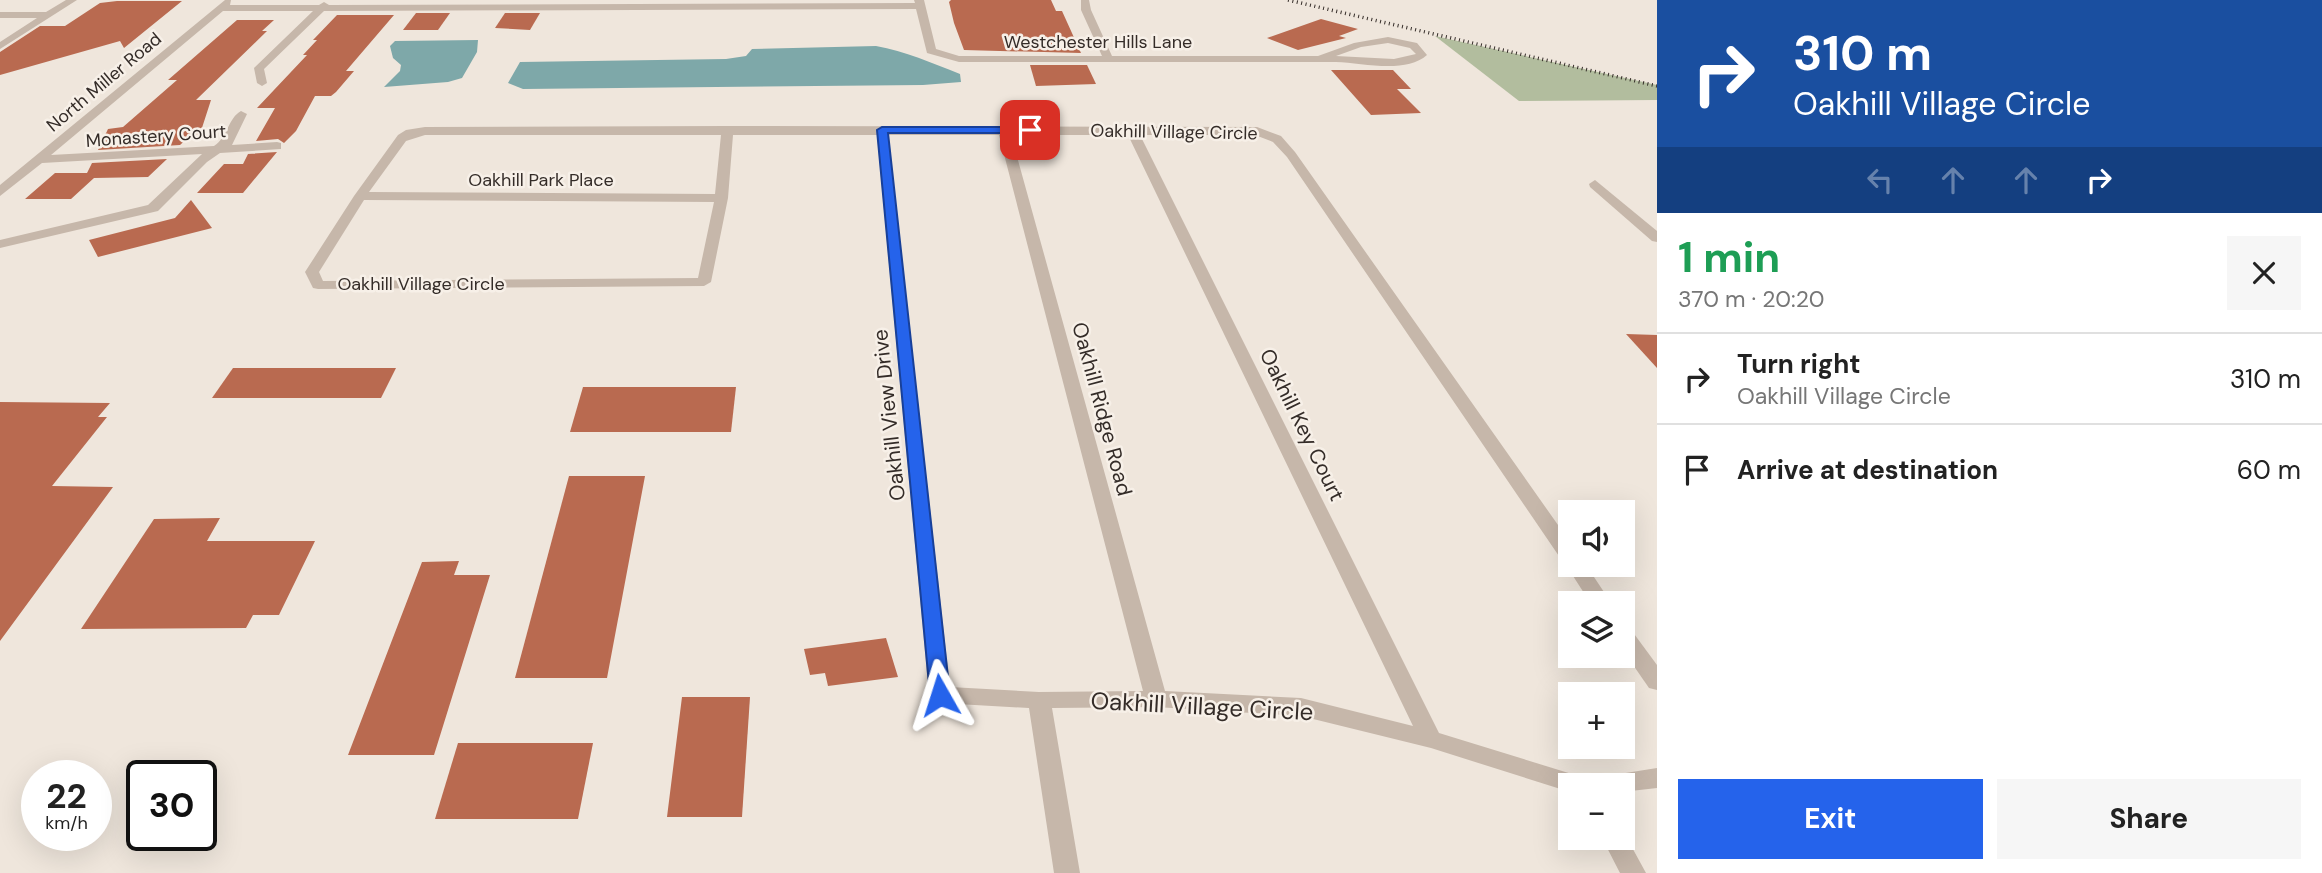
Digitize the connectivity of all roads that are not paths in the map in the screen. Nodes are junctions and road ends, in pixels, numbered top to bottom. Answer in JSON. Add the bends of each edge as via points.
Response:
{"nodes":[{"id":1,"x":72,"y":0,"type":"edge"},
{"id":2,"x":1085,"y":0,"type":"edge"},
{"id":3,"x":763,"y":3,"type":"edge"},
{"id":4,"x":920,"y":3,"type":"edge"},
{"id":5,"x":225,"y":4,"type":"edge"},
{"id":6,"x":325,"y":4,"type":"edge"},
{"id":7,"x":483,"y":4,"type":"edge"},
{"id":8,"x":0,"y":15,"type":"edge"},
{"id":9,"x":49,"y":15,"type":"junction"},
{"id":10,"x":0,"y":46,"type":"edge"},
{"id":11,"x":1319,"y":59,"type":"junction"},
{"id":12,"x":1109,"y":60,"type":"junction"},
{"id":13,"x":262,"y":83,"type":"dead end"},
{"id":14,"x":241,"y":114,"type":"dead end"},
{"id":15,"x":882,"y":130,"type":"junction"},
{"id":16,"x":1004,"y":130,"type":"junction"},
{"id":17,"x":1132,"y":130,"type":"junction"},
{"id":18,"x":727,"y":131,"type":"junction"},
{"id":19,"x":277,"y":146,"type":"dead end"},
{"id":20,"x":218,"y":149,"type":"junction"},
{"id":21,"x":37,"y":160,"type":"junction"},
{"id":22,"x":1595,"y":184,"type":"dead end"},
{"id":23,"x":0,"y":192,"type":"edge"},
{"id":24,"x":360,"y":196,"type":"junction"},
{"id":25,"x":721,"y":198,"type":"junction"},
{"id":26,"x":1657,"y":238,"type":"edge"},
{"id":27,"x":0,"y":244,"type":"edge"},
{"id":28,"x":1558,"y":539,"type":"edge"},
{"id":29,"x":1635,"y":651,"type":"edge"},
{"id":30,"x":1657,"y":682,"type":"edge"},
{"id":31,"x":940,"y":695,"type":"joint"},
{"id":32,"x":1156,"y":699,"type":"junction"},
{"id":33,"x":1039,"y":700,"type":"junction"},
{"id":34,"x":1431,"y":739,"type":"junction"},
{"id":35,"x":1657,"y":778,"type":"edge"},
{"id":36,"x":1558,"y":779,"type":"edge"},
{"id":37,"x":1635,"y":781,"type":"edge"},
{"id":38,"x":1621,"y":850,"type":"edge"},
{"id":39,"x":1067,"y":873,"type":"edge"},
{"id":40,"x":1633,"y":873,"type":"edge"}],
"edges":[{"from":1,"to":9,"type":"street"},
{"from":2,"to":12,"type":"street"},
{"from":3,"to":4,"type":"street"},
{"from":3,"to":7,"type":"street"},
{"from":4,"to":12,"type":"street","name":"Westchester Hills Lane","via":[[929,47],[946,57]]},
{"from":5,"to":6,"type":"street"},
{"from":5,"to":21,"type":"street","name":"North Miller Road"},
{"from":6,"to":7,"type":"street"},
{"from":6,"to":13,"type":"street","via":[[259,68]]},
{"from":8,"to":9,"type":"street"},
{"from":9,"to":10,"type":"street"},
{"from":11,"to":11,"type":"street","name":"Westchester Hills Lane","via":[[1398,62],[1415,61],[1422,55],[1404,43],[1369,40]]},
{"from":11,"to":12,"type":"street","name":"Westchester Hills Lane"},
{"from":14,"to":20,"type":"street","via":[[227,143]]},
{"from":15,"to":16,"type":"street","name":"Oakhill Village Circle"},
{"from":15,"to":18,"type":"street","name":"Oakhill Village Circle"},
{"from":15,"to":31,"type":"street","name":"Oakhill View Drive"},
{"from":16,"to":17,"type":"street","name":"Oakhill Village Circle"},
{"from":16,"to":32,"type":"street","name":"Oakhill Ridge Road"},
{"from":17,"to":28,"type":"street","name":"Oakhill Village Circle","via":[[1257,131],[1278,139]]},
{"from":17,"to":34,"type":"street","name":"Oakhill Key Court"},
{"from":18,"to":24,"type":"street","name":"Oakhill Village Circle","via":[[410,133]]},
{"from":18,"to":25,"type":"street","name":"Oakhill Village Circle"},
{"from":19,"to":20,"type":"street","name":"Monastery Court"},
{"from":20,"to":21,"type":"street","name":"Monastery Court"},
{"from":20,"to":27,"type":"street","via":[[153,208]]},
{"from":21,"to":23,"type":"street","name":"North Miller Road"},
{"from":22,"to":26,"type":"street"},
{"from":24,"to":25,"type":"street","name":"Oakhill Park Place"},
{"from":24,"to":25,"type":"street","name":"Oakhill Village Circle","via":[[312,272],[318,285],[704,282]]},
{"from":29,"to":30,"type":"street"},
{"from":31,"to":33,"type":"street","name":"Oakhill Village Circle"},
{"from":32,"to":33,"type":"street","name":"Oakhill Village Circle"},
{"from":32,"to":34,"type":"street","name":"Oakhill Village Circle","via":[[1301,707]]},
{"from":33,"to":39,"type":"street"},
{"from":34,"to":36,"type":"street","name":"Oakhill Village Circle"},
{"from":35,"to":37,"type":"street"},
{"from":38,"to":40,"type":"street"}]}
